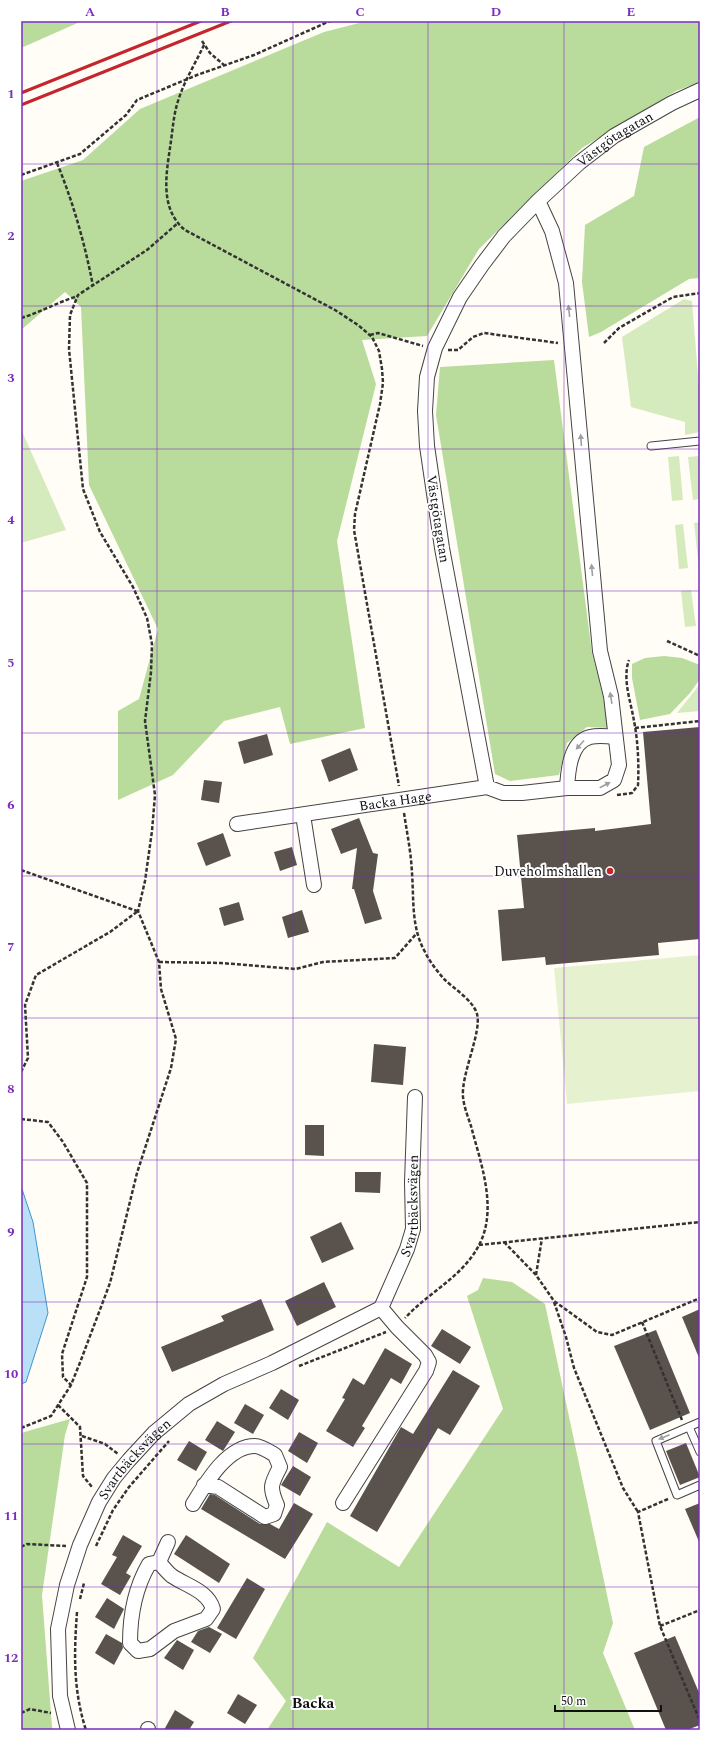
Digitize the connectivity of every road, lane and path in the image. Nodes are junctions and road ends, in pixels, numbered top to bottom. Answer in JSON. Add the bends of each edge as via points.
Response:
{"nodes":[{"id":1,"x":330,"y":21,"type":"edge"},
{"id":2,"x":202,"y":40,"type":"dead end"},
{"id":3,"x":204,"y":45,"type":"junction"},
{"id":4,"x":224,"y":65,"type":"junction"},
{"id":5,"x":188,"y":79,"type":"junction"},
{"id":6,"x":700,"y":90,"type":"edge"},
{"id":7,"x":57,"y":163,"type":"junction"},
{"id":8,"x":21,"y":175,"type":"edge"},
{"id":9,"x":538,"y":201,"type":"junction"},
{"id":10,"x":178,"y":223,"type":"junction"},
{"id":11,"x":93,"y":286,"type":"junction"},
{"id":12,"x":700,"y":293,"type":"edge"},
{"id":13,"x":78,"y":295,"type":"junction"},
{"id":14,"x":21,"y":318,"type":"edge"},
{"id":15,"x":370,"y":335,"type":"junction"},
{"id":16,"x":604,"y":343,"type":"dead end"},
{"id":17,"x":572,"y":345,"type":"junction"},
{"id":18,"x":435,"y":348,"type":"junction"},
{"id":19,"x":700,"y":441,"type":"edge"},
{"id":20,"x":651,"y":446,"type":"dead end"},
{"id":21,"x":667,"y":641,"type":"dead end"},
{"id":22,"x":700,"y":656,"type":"edge"},
{"id":23,"x":700,"y":721,"type":"edge"},
{"id":24,"x":635,"y":728,"type":"dead end"},
{"id":25,"x":615,"y":737,"type":"junction"},
{"id":26,"x":486,"y":787,"type":"junction"},
{"id":27,"x":566,"y":788,"type":"junction"},
{"id":28,"x":402,"y":800,"type":"junction"},
{"id":29,"x":304,"y":815,"type":"junction"},
{"id":30,"x":237,"y":824,"type":"dead end"},
{"id":31,"x":21,"y":870,"type":"edge"},
{"id":32,"x":314,"y":885,"type":"dead end"},
{"id":33,"x":138,"y":911,"type":"junction"},
{"id":34,"x":417,"y":932,"type":"junction"},
{"id":35,"x":159,"y":962,"type":"junction"},
{"id":36,"x":21,"y":1072,"type":"edge"},
{"id":37,"x":415,"y":1097,"type":"dead end"},
{"id":38,"x":21,"y":1119,"type":"edge"},
{"id":39,"x":700,"y":1222,"type":"edge"},
{"id":40,"x":542,"y":1238,"type":"junction"},
{"id":41,"x":504,"y":1242,"type":"junction"},
{"id":42,"x":479,"y":1245,"type":"junction"},
{"id":43,"x":536,"y":1276,"type":"junction"},
{"id":44,"x":700,"y":1298,"type":"edge"},
{"id":45,"x":554,"y":1301,"type":"junction"},
{"id":46,"x":381,"y":1308,"type":"junction"},
{"id":47,"x":642,"y":1322,"type":"junction"},
{"id":48,"x":397,"y":1327,"type":"junction"},
{"id":49,"x":298,"y":1367,"type":"dead end"},
{"id":50,"x":71,"y":1385,"type":"junction"},
{"id":51,"x":58,"y":1405,"type":"junction"},
{"id":52,"x":700,"y":1422,"type":"edge"},
{"id":53,"x":21,"y":1428,"type":"edge"},
{"id":54,"x":687,"y":1428,"type":"junction"},
{"id":55,"x":82,"y":1436,"type":"junction"},
{"id":56,"x":174,"y":1436,"type":"dead end"},
{"id":57,"x":700,"y":1452,"type":"edge"},
{"id":58,"x":127,"y":1462,"type":"junction"},
{"id":59,"x":700,"y":1485,"type":"edge"},
{"id":60,"x":204,"y":1486,"type":"junction"},
{"id":61,"x":103,"y":1495,"type":"junction"},
{"id":62,"x":677,"y":1495,"type":"junction"},
{"id":63,"x":343,"y":1502,"type":"dead end"},
{"id":64,"x":193,"y":1504,"type":"dead end"},
{"id":65,"x":638,"y":1512,"type":"junction"},
{"id":66,"x":168,"y":1542,"type":"dead end"},
{"id":67,"x":80,"y":1545,"type":"junction"},
{"id":68,"x":21,"y":1547,"type":"edge"},
{"id":69,"x":95,"y":1549,"type":"dead end"},
{"id":70,"x":159,"y":1562,"type":"junction"},
{"id":71,"x":86,"y":1575,"type":"dead end"},
{"id":72,"x":700,"y":1610,"type":"edge"},
{"id":73,"x":660,"y":1626,"type":"junction"},
{"id":74,"x":21,"y":1713,"type":"edge"},
{"id":75,"x":64,"y":1713,"type":"junction"},
{"id":76,"x":700,"y":1721,"type":"edge"},
{"id":77,"x":68,"y":1730,"type":"edge"},
{"id":78,"x":86,"y":1730,"type":"edge"}],
"edges":[{"from":1,"to":4,"type":"path","via":[[261,52]]},
{"from":2,"to":3,"type":"path"},
{"from":3,"to":4,"type":"path"},
{"from":3,"to":5,"type":"path"},
{"from":4,"to":5,"type":"path"},
{"from":5,"to":7,"type":"path","via":[[137,100],[126,115],[80,154]]},
{"from":5,"to":10,"type":"path","via":[[176,109],[166,174],[167,200]]},
{"from":6,"to":9,"type":"street","name":"Västgötagatan","via":[[672,102],[614,136],[579,163]]},
{"from":7,"to":8,"type":"path"},
{"from":7,"to":11,"type":"path","via":[[85,246]]},
{"from":17,"to":9,"type":"street","one_way":true,"via":[[566,283],[552,231]]},
{"from":9,"to":18,"type":"street","name":"Västgötagatan","via":[[504,236],[482,265],[460,297]]},
{"from":10,"to":11,"type":"path","via":[[147,250]]},
{"from":10,"to":15,"type":"path","via":[[185,230],[335,310]]},
{"from":11,"to":13,"type":"path"},
{"from":12,"to":16,"type":"path","via":[[673,297],[619,328]]},
{"from":13,"to":14,"type":"path","via":[[39,313]]},
{"from":13,"to":33,"type":"path","via":[[70,315],[69,349],[83,489],[100,532],[133,587],[147,618],[152,644],[145,721],[155,795],[145,881]]},
{"from":15,"to":18,"type":"path","via":[[378,333]]},
{"from":15,"to":28,"type":"path","via":[[379,351],[383,383],[355,514],[354,530]]},
{"from":17,"to":18,"type":"path","via":[[484,333],[473,337],[458,350]]},
{"from":25,"to":17,"type":"street","one_way":true,"via":[[611,696],[600,651]]},
{"from":18,"to":26,"type":"street","name":"Västgötagatan","via":[[427,377],[427,446],[443,554]]},
{"from":19,"to":20,"type":"lane"},
{"from":21,"to":22,"type":"path"},
{"from":23,"to":24,"type":"path"},
{"from":25,"to":27,"type":"street","one_way":true,"via":[[588,737],[579,744],[572,755]]},
{"from":27,"to":25,"type":"street","one_way":true,"via":[[600,788],[614,780],[619,765]]},
{"from":26,"to":27,"type":"street","via":[[503,793]]},
{"from":26,"to":28,"type":"street","name":"Backa Hage"},
{"from":28,"to":29,"type":"street","name":"Backa Hage"},
{"from":28,"to":34,"type":"path","via":[[410,844],[414,921]]},
{"from":29,"to":30,"type":"street","name":"Backa Hage"},
{"from":29,"to":32,"type":"street"},
{"from":31,"to":33,"type":"path"},
{"from":33,"to":35,"type":"path"},
{"from":33,"to":36,"type":"path","via":[[110,932],[36,975],[25,1005],[28,1058]]},
{"from":34,"to":35,"type":"path","via":[[395,958],[323,962],[296,969],[221,963]]},
{"from":34,"to":42,"type":"path","via":[[434,967],[473,1005],[478,1018],[463,1096],[487,1194],[487,1217]]},
{"from":35,"to":50,"type":"path","via":[[161,989],[176,1039],[171,1068],[137,1173],[110,1283]]},
{"from":37,"to":46,"type":"street","name":"Svartbäcksvägen","via":[[413,1229]]},
{"from":38,"to":50,"type":"path","via":[[48,1122],[87,1183],[87,1277],[62,1354],[63,1377]]},
{"from":39,"to":40,"type":"path"},
{"from":40,"to":41,"type":"path"},
{"from":40,"to":43,"type":"path"},
{"from":41,"to":42,"type":"path"},
{"from":41,"to":43,"type":"path"},
{"from":42,"to":48,"type":"path","via":[[468,1263],[442,1288],[415,1307]]},
{"from":43,"to":45,"type":"path"},
{"from":44,"to":47,"type":"path"},
{"from":45,"to":47,"type":"path","via":[[597,1332],[612,1334]]},
{"from":45,"to":65,"type":"path","via":[[574,1368],[624,1488]]},
{"from":46,"to":48,"type":"street"},
{"from":46,"to":58,"type":"street","name":"Svartbäcksvägen","via":[[272,1363],[224,1384],[189,1404],[154,1433]]},
{"from":47,"to":54,"type":"path"},
{"from":48,"to":49,"type":"path"},
{"from":48,"to":63,"type":"street","via":[[429,1362],[426,1371]]},
{"from":50,"to":51,"type":"path"},
{"from":51,"to":53,"type":"path","via":[[51,1416]]},
{"from":51,"to":55,"type":"path","via":[[80,1427]]},
{"from":52,"to":54,"type":"lane"},
{"from":54,"to":57,"type":"lane"},
{"from":54,"to":62,"type":"lane","one_way":true,"via":[[656,1441]]},
{"from":55,"to":58,"type":"path","via":[[105,1444]]},
{"from":55,"to":61,"type":"path","via":[[83,1476]]},
{"from":56,"to":69,"type":"path","via":[[129,1487],[113,1510]]},
{"from":58,"to":61,"type":"street","name":"Svartbäcksvägen"},
{"from":59,"to":62,"type":"lane"},
{"from":60,"to":60,"type":"street","via":[[219,1466],[240,1450],[256,1446],[275,1455],[280,1466],[272,1482],[271,1492],[277,1506],[274,1514],[265,1517],[218,1488]]},
{"from":60,"to":64,"type":"street"},
{"from":61,"to":67,"type":"street","name":"Svartbäcksvägen"},
{"from":62,"to":65,"type":"path"},
{"from":65,"to":73,"type":"path"},
{"from":66,"to":70,"type":"street"},
{"from":67,"to":68,"type":"path","via":[[27,1544]]},
{"from":67,"to":75,"type":"street","name":"Svartbäcksvägen","via":[[67,1585],[58,1629],[60,1696]]},
{"from":70,"to":70,"type":"street","via":[[171,1575],[198,1590],[211,1601],[213,1609],[206,1619],[174,1631],[150,1649],[138,1651],[130,1642],[130,1623],[136,1593],[141,1576],[149,1564]]},
{"from":71,"to":78,"type":"path","via":[[77,1612],[75,1677],[79,1708]]},
{"from":72,"to":73,"type":"path"},
{"from":73,"to":76,"type":"path"},
{"from":74,"to":75,"type":"path","via":[[30,1709],[46,1713]]},
{"from":75,"to":77,"type":"street","name":"Svartbäcksvägen"}]}
